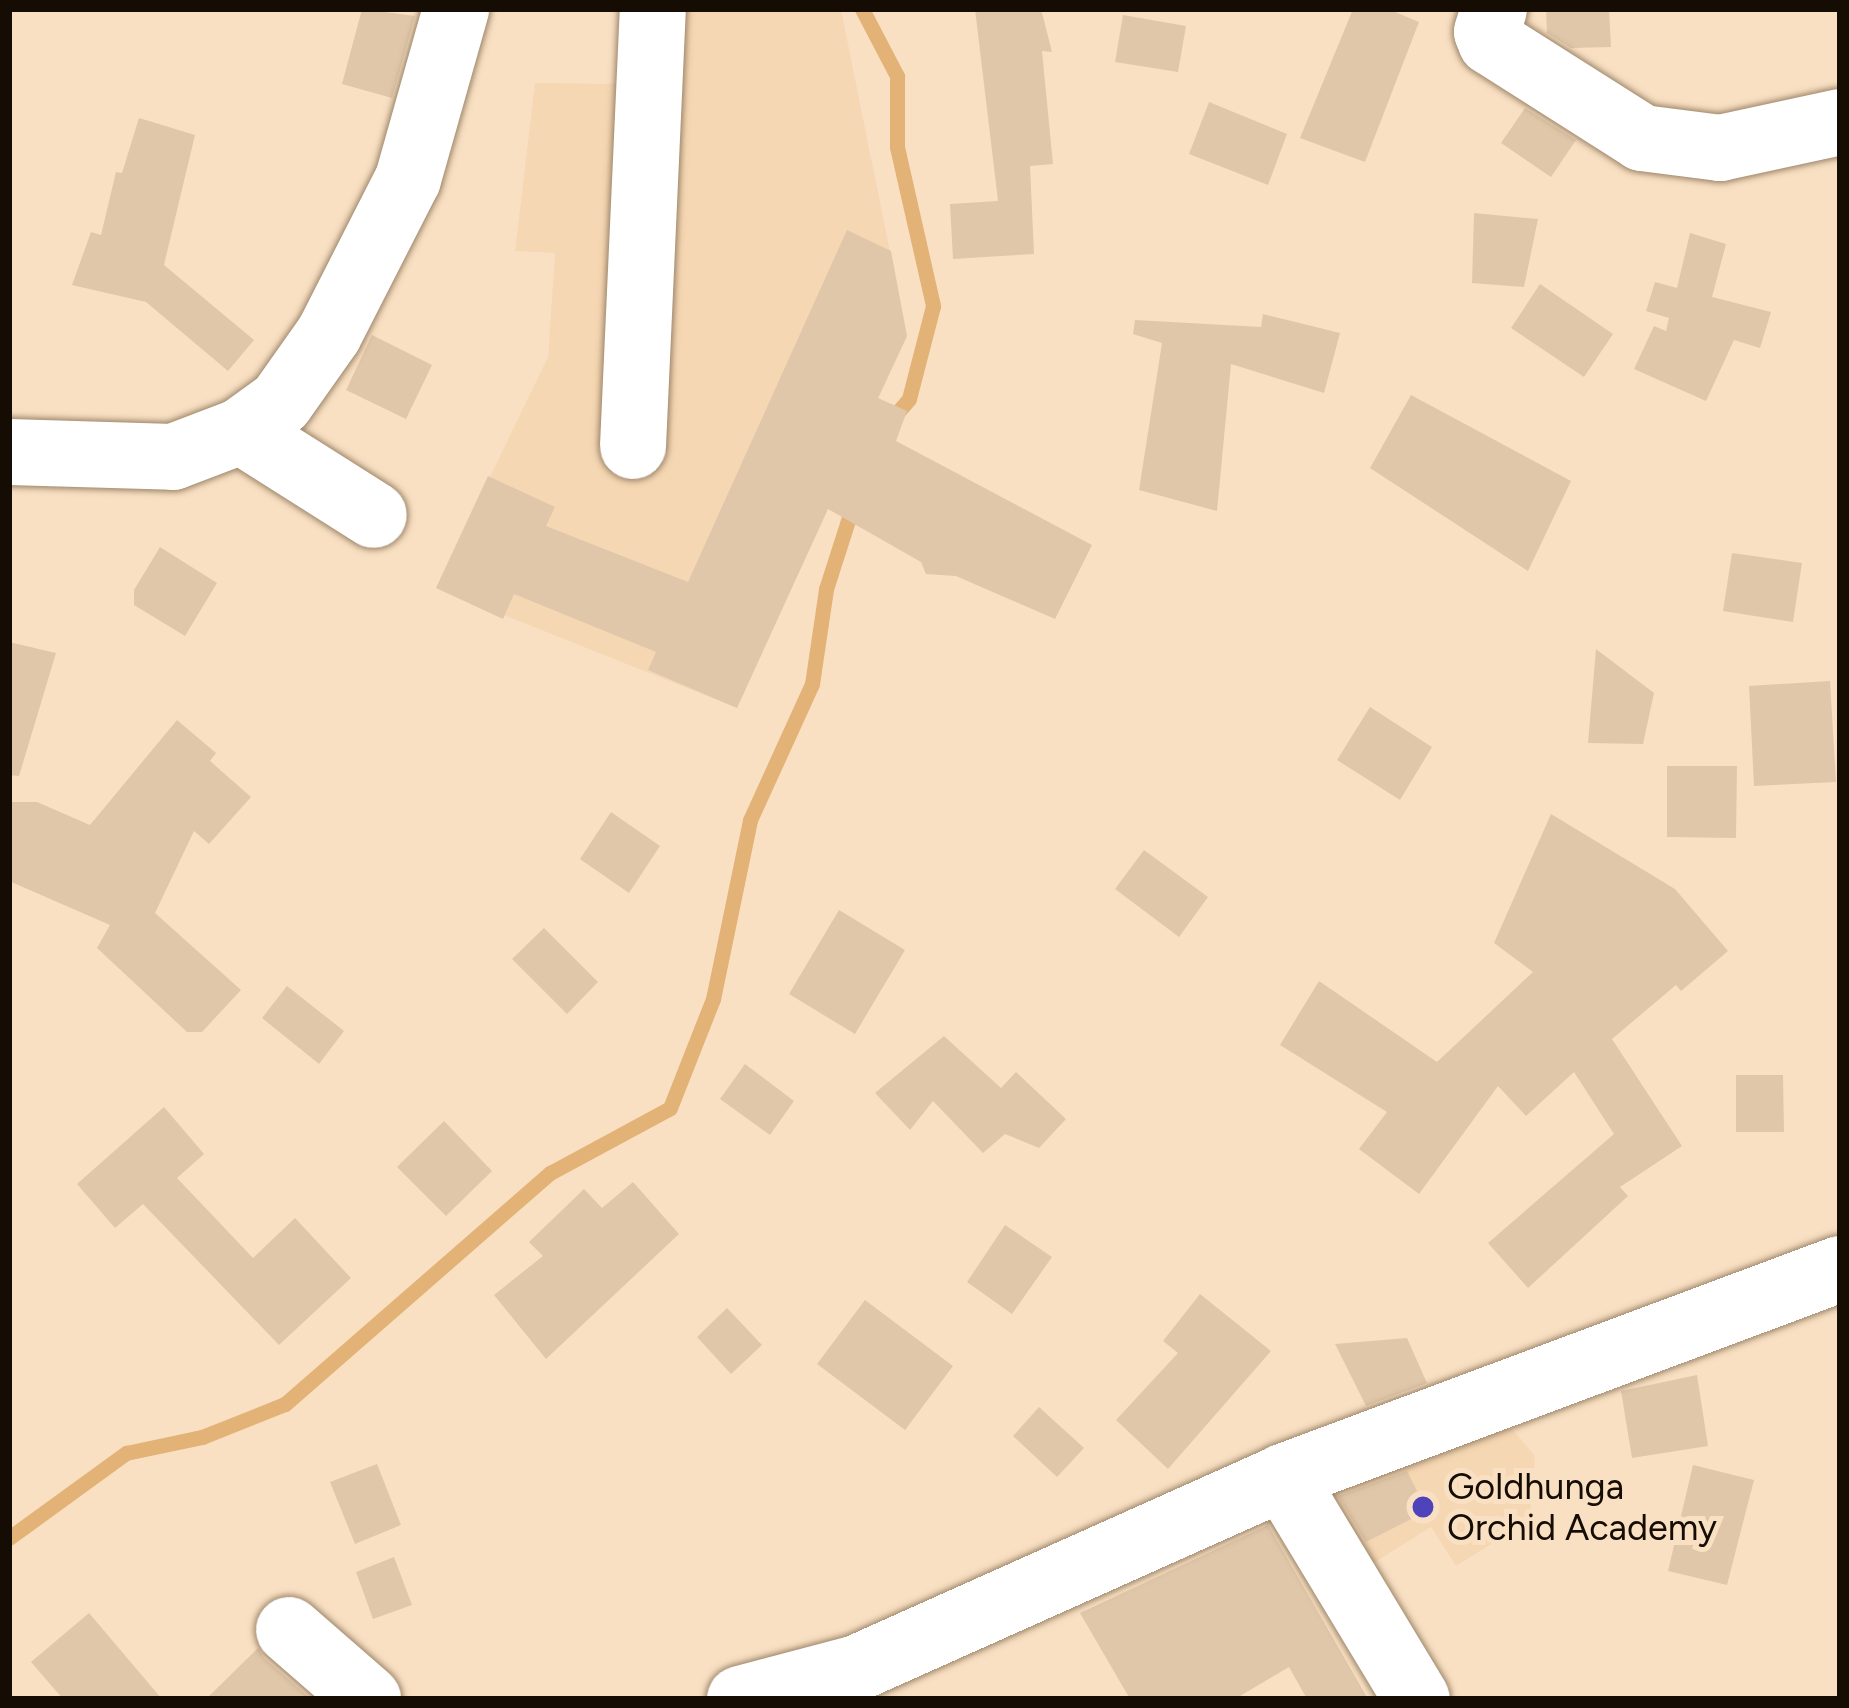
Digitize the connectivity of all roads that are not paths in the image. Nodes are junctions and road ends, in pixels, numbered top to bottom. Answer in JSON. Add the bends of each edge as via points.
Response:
{"nodes":[{"id":1,"x":456,"y":9,"type":"edge"},
{"id":2,"x":653,"y":9,"type":"edge"},
{"id":3,"x":1494,"y":9,"type":"edge"},
{"id":4,"x":1840,"y":122,"type":"edge"},
{"id":5,"x":241,"y":431,"type":"junction"},
{"id":6,"x":633,"y":446,"type":"dead end"},
{"id":7,"x":9,"y":452,"type":"edge"},
{"id":8,"x":374,"y":515,"type":"dead end"},
{"id":9,"x":1840,"y":1269,"type":"edge"},
{"id":10,"x":1283,"y":1477,"type":"junction"},
{"id":11,"x":289,"y":1630,"type":"dead end"},
{"id":12,"x":368,"y":1699,"type":"edge"},
{"id":13,"x":740,"y":1699,"type":"edge"},
{"id":14,"x":1417,"y":1699,"type":"edge"}],
"edges":[{"from":1,"to":5,"type":"street","via":[[408,178],[388,218],[328,334],[281,402]]},
{"from":2,"to":6,"type":"street"},
{"from":3,"to":4,"type":"street","via":[[1491,42],[1642,138],[1720,148]]},
{"from":5,"to":7,"type":"street","via":[[172,457]]},
{"from":5,"to":8,"type":"street"},
{"from":9,"to":10,"type":"street"},
{"from":10,"to":13,"type":"street","via":[[857,1668]]},
{"from":10,"to":14,"type":"street"},
{"from":11,"to":12,"type":"street"}]}
